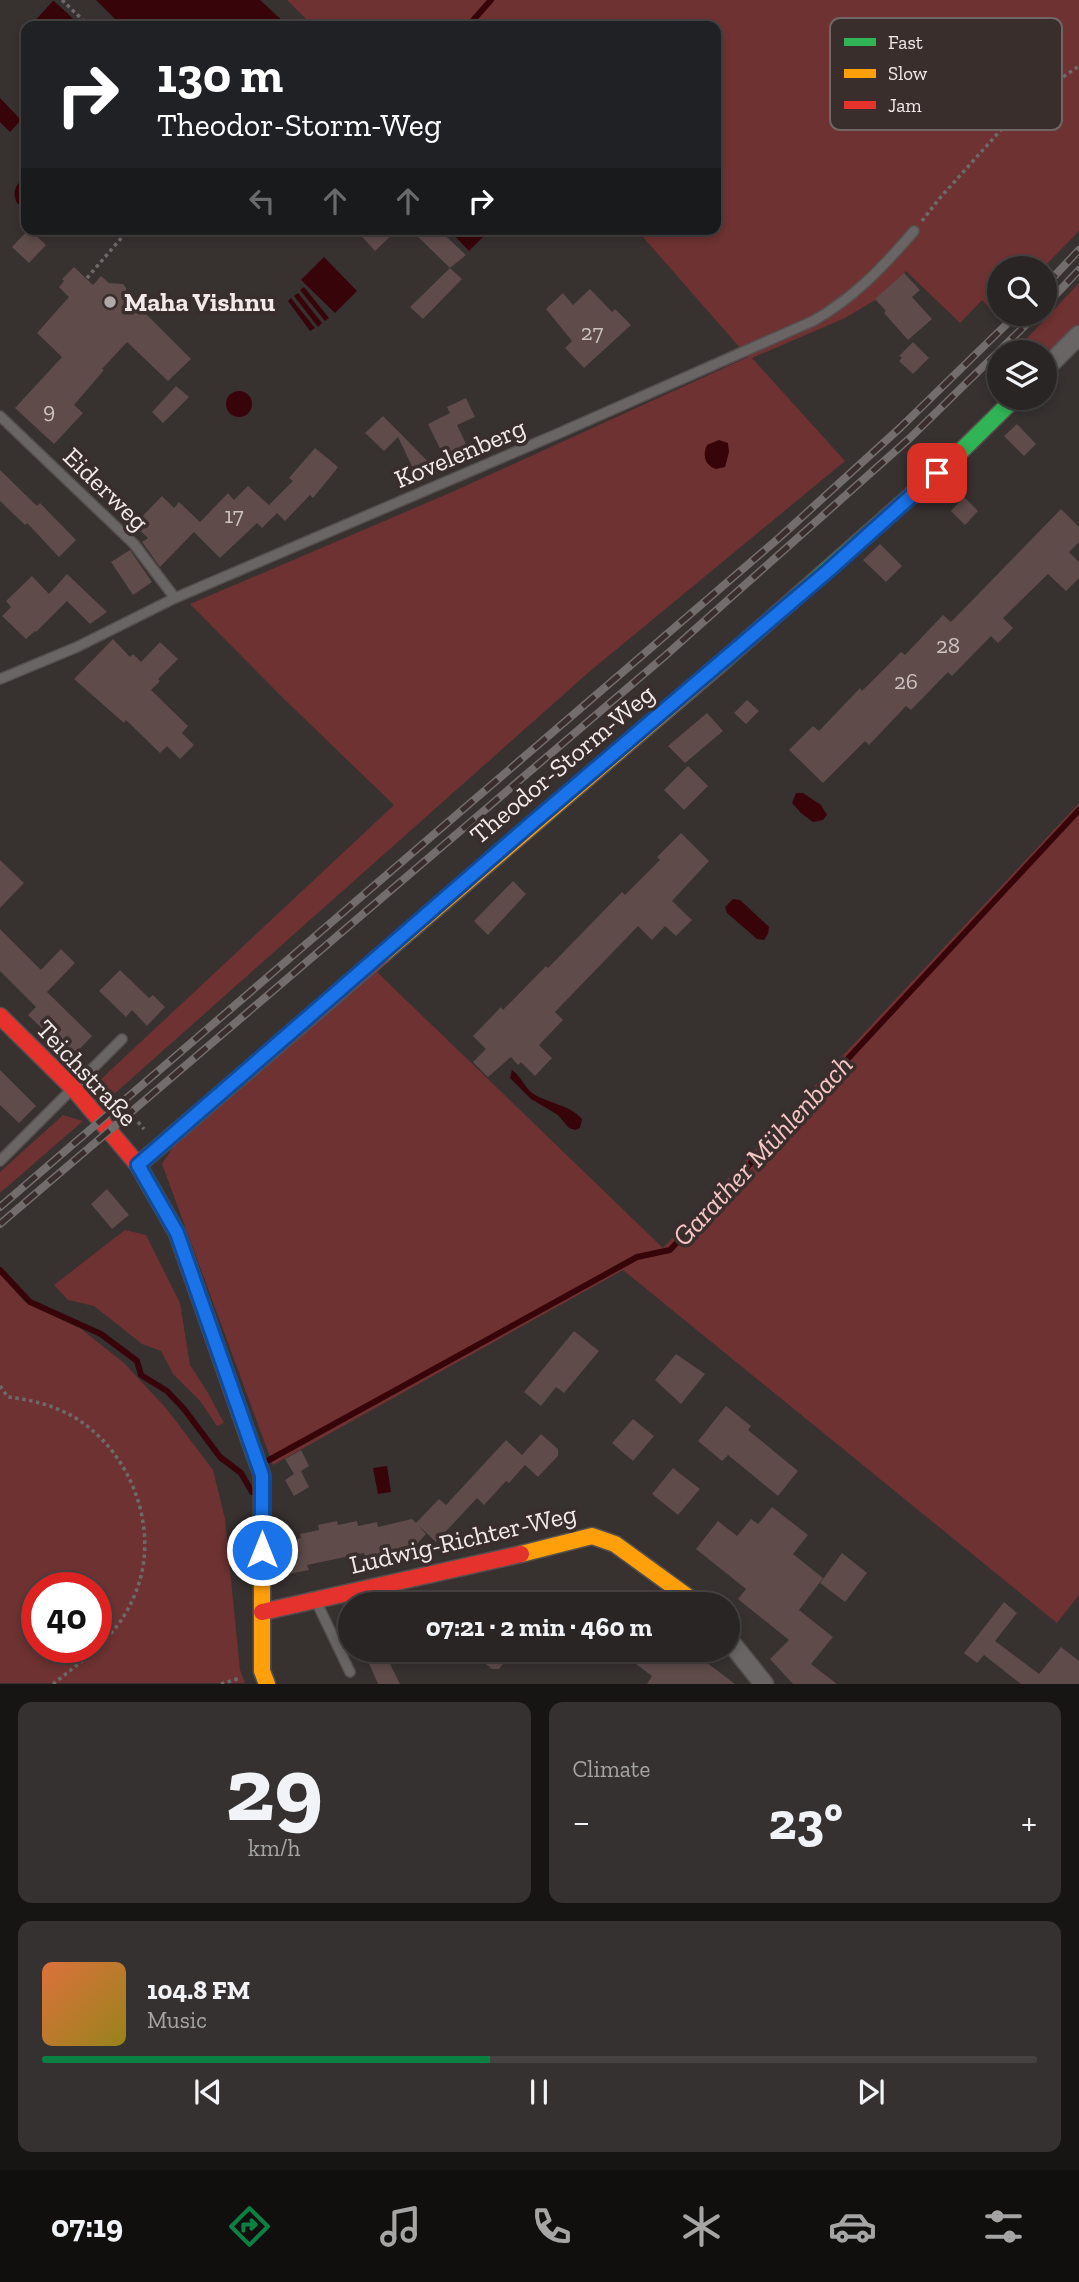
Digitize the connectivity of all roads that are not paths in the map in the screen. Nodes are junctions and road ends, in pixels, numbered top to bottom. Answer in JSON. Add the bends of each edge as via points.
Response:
{"nodes":[{"id":1,"x":914,"y":231,"type":"road end"},
{"id":2,"x":1079,"y":335,"type":"edge"},
{"id":3,"x":1057,"y":357,"type":"edge"},
{"id":4,"x":1002,"y":410,"type":"edge"},
{"id":5,"x":0,"y":416,"type":"edge"},
{"id":6,"x":175,"y":598,"type":"junction"},
{"id":7,"x":0,"y":679,"type":"edge"},
{"id":8,"x":0,"y":1016,"type":"edge"},
{"id":9,"x":122,"y":1039,"type":"dead end"},
{"id":10,"x":74,"y":1089,"type":"junction"},
{"id":11,"x":0,"y":1161,"type":"edge"},
{"id":12,"x":138,"y":1165,"type":"junction"},
{"id":13,"x":348,"y":1592,"type":"edge"},
{"id":14,"x":681,"y":1592,"type":"edge"},
{"id":15,"x":338,"y":1594,"type":"edge"},
{"id":16,"x":316,"y":1599,"type":"junction"},
{"id":17,"x":262,"y":1612,"type":"junction"},
{"id":18,"x":740,"y":1654,"type":"edge"},
{"id":19,"x":350,"y":1672,"type":"dead end"},
{"id":20,"x":267,"y":1684,"type":"edge"},
{"id":21,"x":764,"y":1684,"type":"edge"}],
"edges":[{"from":1,"to":6,"type":"lane","name":"Kovelenberg","via":[[853,294],[813,321]]},
{"from":2,"to":3,"type":"street"},
{"from":4,"to":12,"type":"street","name":"Theodor-Storm-Weg","via":[[829,570]]},
{"from":5,"to":6,"type":"lane","name":"Eiderweg","via":[[134,544]]},
{"from":6,"to":7,"type":"lane","name":"Kovelenberg"},
{"from":8,"to":10,"type":"street","name":"Teichstraße"},
{"from":9,"to":10,"type":"lane"},
{"from":10,"to":11,"type":"lane"},
{"from":10,"to":12,"type":"street","name":"Teichstraße"},
{"from":12,"to":17,"type":"street","name":"Teichstraße","via":[[177,1233],[262,1475]]},
{"from":13,"to":14,"type":"street","name":"Ludwig-Richter-Weg","via":[[592,1536],[615,1544]]},
{"from":15,"to":16,"type":"street","name":"Ludwig-Richter-Weg"},
{"from":16,"to":17,"type":"street","name":"Ludwig-Richter-Weg"},
{"from":16,"to":19,"type":"lane"},
{"from":17,"to":20,"type":"street","name":"Teichstraße","via":[[262,1671]]},
{"from":18,"to":21,"type":"street"}]}
